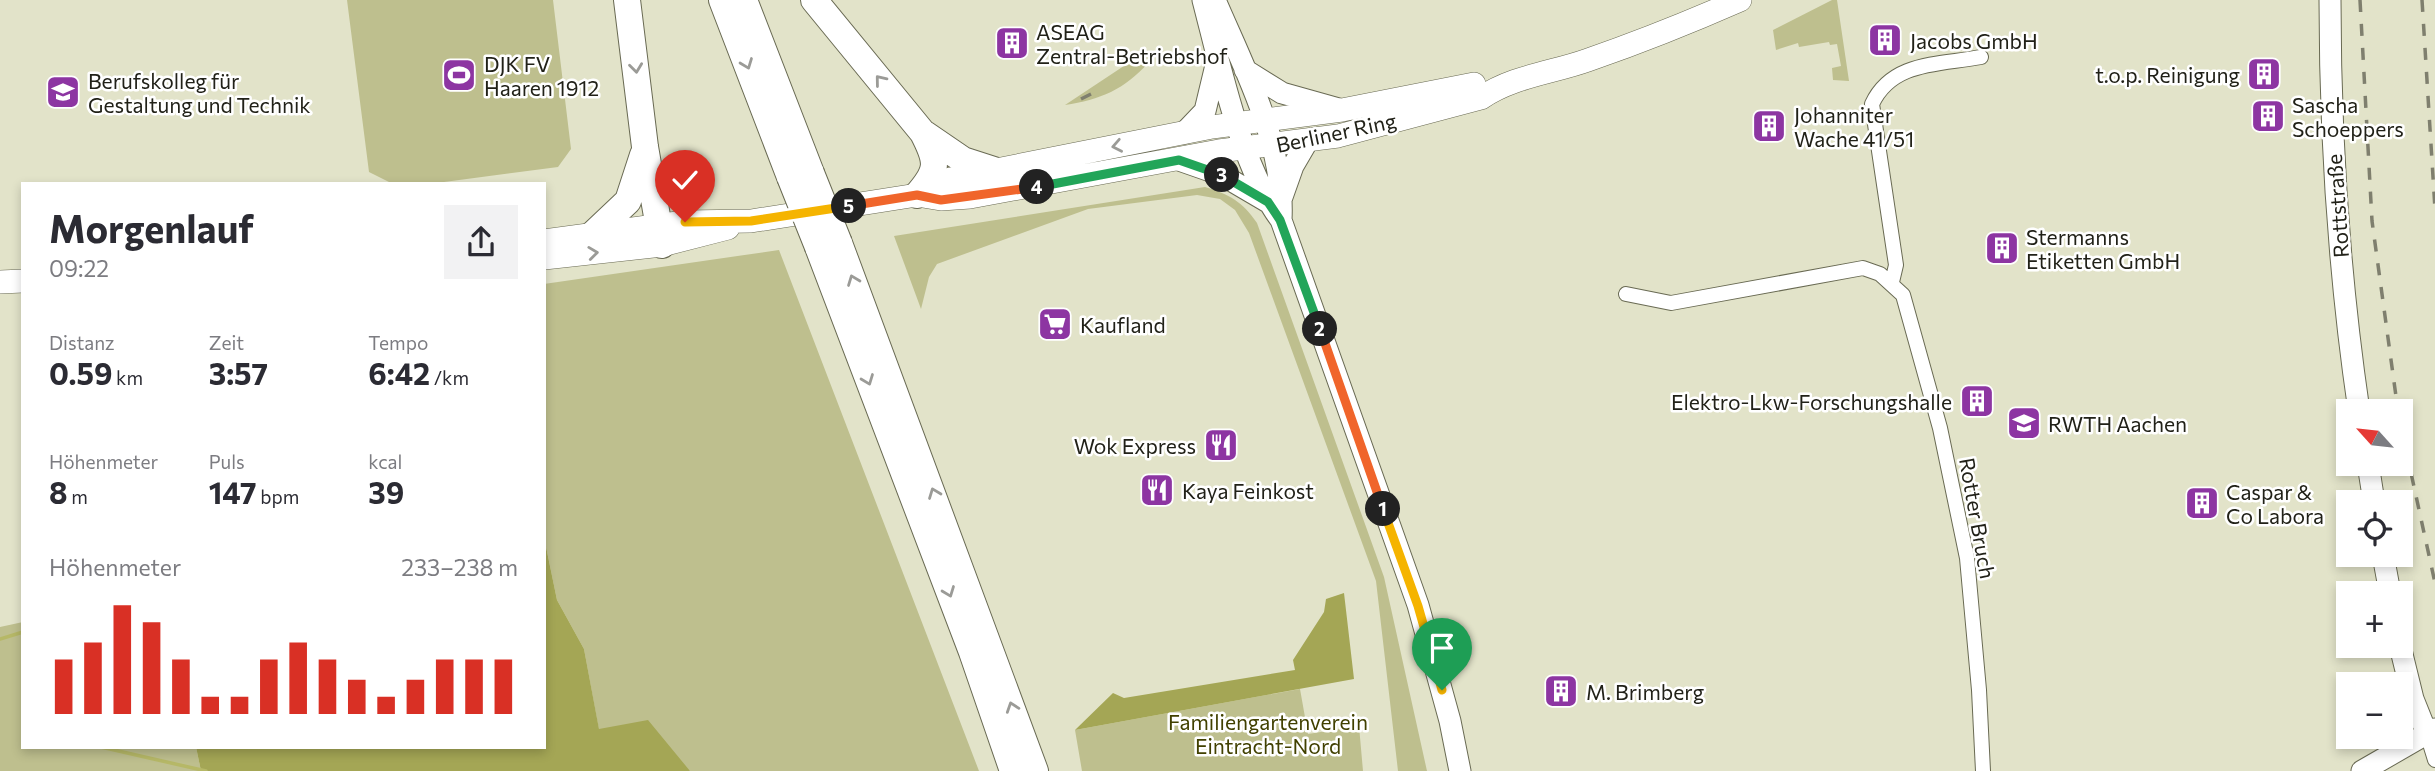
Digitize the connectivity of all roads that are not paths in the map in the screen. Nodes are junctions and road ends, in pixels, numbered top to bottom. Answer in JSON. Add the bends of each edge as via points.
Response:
{"nodes":[{"id":1,"x":627,"y":0,"type":"edge"},
{"id":2,"x":722,"y":0,"type":"edge"},
{"id":3,"x":744,"y":0,"type":"edge"},
{"id":4,"x":814,"y":0,"type":"edge"},
{"id":5,"x":1203,"y":0,"type":"edge"},
{"id":6,"x":1214,"y":0,"type":"edge"},
{"id":7,"x":1740,"y":0,"type":"edge"},
{"id":8,"x":2330,"y":0,"type":"edge"},
{"id":9,"x":1218,"y":55,"type":"junction"},
{"id":10,"x":1981,"y":57,"type":"dead end"},
{"id":11,"x":1245,"y":70,"type":"junction"},
{"id":12,"x":1501,"y":84,"type":"junction"},
{"id":13,"x":1342,"y":110,"type":"junction"},
{"id":14,"x":1262,"y":119,"type":"junction"},
{"id":15,"x":1238,"y":123,"type":"junction"},
{"id":16,"x":923,"y":133,"type":"junction"},
{"id":17,"x":1184,"y":133,"type":"junction"},
{"id":18,"x":1307,"y":142,"type":"junction"},
{"id":19,"x":645,"y":146,"type":"junction"},
{"id":20,"x":1270,"y":146,"type":"junction"},
{"id":21,"x":1246,"y":148,"type":"junction"},
{"id":22,"x":1179,"y":160,"type":"junction"},
{"id":23,"x":994,"y":170,"type":"junction"},
{"id":24,"x":801,"y":175,"type":"junction"},
{"id":25,"x":917,"y":195,"type":"junction"},
{"id":26,"x":1277,"y":207,"type":"junction"},
{"id":27,"x":591,"y":236,"type":"junction"},
{"id":28,"x":660,"y":236,"type":"junction"},
{"id":29,"x":546,"y":242,"type":"edge"},
{"id":30,"x":828,"y":245,"type":"junction"},
{"id":31,"x":546,"y":258,"type":"edge"},
{"id":32,"x":21,"y":281,"type":"edge"},
{"id":33,"x":0,"y":282,"type":"edge"},
{"id":34,"x":1892,"y":282,"type":"junction"},
{"id":35,"x":1626,"y":294,"type":"dead end"},
{"id":36,"x":2357,"y":399,"type":"edge"},
{"id":37,"x":2403,"y":658,"type":"edge"},
{"id":38,"x":2431,"y":732,"type":"edge"},
{"id":39,"x":2435,"y":760,"type":"edge"},
{"id":40,"x":1013,"y":771,"type":"edge"},
{"id":41,"x":1035,"y":771,"type":"edge"},
{"id":42,"x":1460,"y":771,"type":"edge"},
{"id":43,"x":1983,"y":771,"type":"edge"},
{"id":44,"x":2362,"y":771,"type":"edge"}],
"edges":[{"from":1,"to":19,"type":"highway","one_way":true},
{"from":2,"to":24,"type":"highway","one_way":true},
{"from":3,"to":24,"type":"highway"},
{"from":16,"to":4,"type":"highway","one_way":true},
{"from":5,"to":9,"type":"street"},
{"from":6,"to":11,"type":"street"},
{"from":7,"to":12,"type":"main road","name":"Berliner Ring","via":[[1585,61]]},
{"from":8,"to":36,"type":"street","name":"Rottstraße","via":[[2339,234]]},
{"from":9,"to":15,"type":"street"},
{"from":9,"to":17,"type":"street","via":[[1208,104]]},
{"from":10,"to":34,"type":"street","name":"Rotter Bruch","via":[[1893,75],[1871,104],[1896,265]]},
{"from":11,"to":13,"type":"street","via":[[1289,96]]},
{"from":11,"to":14,"type":"street"},
{"from":12,"to":13,"type":"main road","name":"Berliner Ring","via":[[1480,83]]},
{"from":12,"to":18,"type":"main road","name":"Berliner Ring","via":[[1481,98]]},
{"from":13,"to":14,"type":"main road","name":"Berliner Ring"},
{"from":14,"to":15,"type":"main road","name":"Berliner Ring"},
{"from":14,"to":20,"type":"street"},
{"from":15,"to":17,"type":"main road","name":"Berliner Ring"},
{"from":15,"to":21,"type":"street"},
{"from":16,"to":23,"type":"highway","via":[[963,160]]},
{"from":16,"to":25,"type":"highway","via":[[934,155],[934,170]]},
{"from":17,"to":23,"type":"main road","name":"Berliner Ring","one_way":true},
{"from":18,"to":20,"type":"main road","name":"Berliner Ring"},
{"from":18,"to":26,"type":"street"},
{"from":19,"to":27,"type":"highway","via":[[628,201]]},
{"from":19,"to":28,"type":"highway"},
{"from":20,"to":21,"type":"main road","name":"Berliner Ring"},
{"from":20,"to":26,"type":"street"},
{"from":21,"to":22,"type":"main road","name":"Berliner Ring"},
{"from":21,"to":26,"type":"street"},
{"from":22,"to":25,"type":"main road","name":"Berliner Ring","via":[[970,197],[941,200]]},
{"from":22,"to":26,"type":"street","via":[[1222,175]]},
{"from":23,"to":25,"type":"main road","name":"Berliner Ring","via":[[941,181]]},
{"from":24,"to":30,"type":"highway","bridge":true},
{"from":25,"to":28,"type":"main road","name":"Berliner Ring"},
{"from":26,"to":42,"type":"street","via":[[1418,606]]},
{"from":27,"to":28,"type":"main road","name":"Berliner Ring"},
{"from":27,"to":29,"type":"main road","name":"Berliner Ring"},
{"from":31,"to":28,"type":"main road","name":"Berliner Ring","one_way":true},
{"from":30,"to":40,"type":"highway","one_way":true},
{"from":41,"to":30,"type":"highway","one_way":true},
{"from":32,"to":33,"type":"main road"},
{"from":34,"to":35,"type":"street","via":[[1863,268],[1671,303]]},
{"from":34,"to":43,"type":"street","name":"Rotter Bruch","via":[[1903,296],[1940,428],[1967,558]]},
{"from":37,"to":38,"type":"street","via":[[2413,699]]},
{"from":38,"to":39,"type":"street"},
{"from":38,"to":44,"type":"street"}]}
